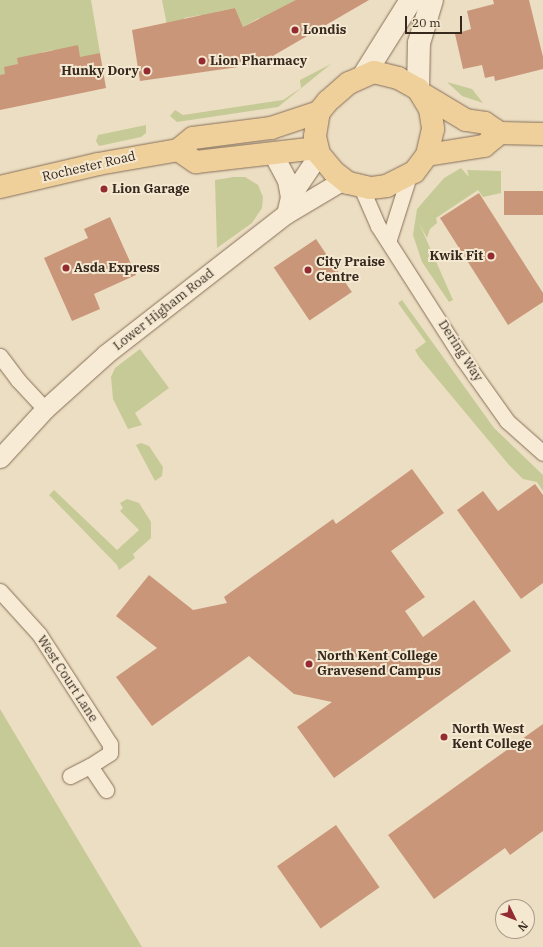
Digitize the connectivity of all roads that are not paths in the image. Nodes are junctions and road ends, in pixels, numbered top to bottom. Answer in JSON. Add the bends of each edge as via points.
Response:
{"nodes":[{"id":1,"x":426,"y":0,"type":"edge"},
{"id":2,"x":364,"y":75,"type":"junction"},
{"id":3,"x":421,"y":92,"type":"junction"},
{"id":4,"x":319,"y":112,"type":"junction"},
{"id":5,"x":500,"y":133,"type":"junction"},
{"id":6,"x":543,"y":134,"type":"edge"},
{"id":7,"x":178,"y":150,"type":"junction"},
{"id":8,"x":318,"y":151,"type":"junction"},
{"id":9,"x":272,"y":152,"type":"junction"},
{"id":10,"x":427,"y":155,"type":"junction"},
{"id":11,"x":409,"y":176,"type":"junction"},
{"id":12,"x":352,"y":183,"type":"junction"},
{"id":13,"x":0,"y":188,"type":"edge"},
{"id":14,"x":288,"y":206,"type":"junction"},
{"id":15,"x":389,"y":239,"type":"junction"},
{"id":16,"x":0,"y":356,"type":"edge"},
{"id":17,"x":45,"y":409,"type":"junction"},
{"id":18,"x":543,"y":453,"type":"edge"},
{"id":19,"x":0,"y":458,"type":"edge"},
{"id":20,"x":0,"y":590,"type":"edge"},
{"id":21,"x":90,"y":766,"type":"junction"},
{"id":22,"x":70,"y":776,"type":"dead end"},
{"id":23,"x":106,"y":790,"type":"dead end"}],
"edges":[{"from":1,"to":2,"type":"main road"},
{"from":1,"to":3,"type":"main road","via":[[419,44]]},
{"from":2,"to":3,"type":"main road","via":[[374,72],[390,75]]},
{"from":2,"to":4,"type":"main road","via":[[341,88]]},
{"from":3,"to":5,"type":"main road","via":[[466,120],[485,123]]},
{"from":3,"to":10,"type":"main road","via":[[430,109],[433,129]]},
{"from":4,"to":7,"type":"main road","name":"Rochester Road","via":[[271,128],[192,138]]},
{"from":4,"to":8,"type":"main road","via":[[315,127]]},
{"from":5,"to":6,"type":"main road"},
{"from":5,"to":10,"type":"main road","via":[[484,146]]},
{"from":7,"to":9,"type":"main road","via":[[196,162]]},
{"from":7,"to":13,"type":"main road","name":"Rochester Road","via":[[98,164]]},
{"from":8,"to":9,"type":"main road"},
{"from":8,"to":12,"type":"main road"},
{"from":8,"to":14,"type":"street","name":"Lower Higham Road"},
{"from":9,"to":14,"type":"street","via":[[285,174]]},
{"from":10,"to":11,"type":"main road"},
{"from":11,"to":12,"type":"main road","via":[[387,186]]},
{"from":11,"to":15,"type":"street"},
{"from":12,"to":14,"type":"street","name":"Lower Higham Road"},
{"from":12,"to":15,"type":"street","name":"Dering Way","via":[[378,226]]},
{"from":14,"to":17,"type":"street","name":"Lower Higham Road","via":[[106,354]]},
{"from":15,"to":18,"type":"street","name":"Dering Way","via":[[463,359],[507,421]]},
{"from":16,"to":17,"type":"street"},
{"from":17,"to":19,"type":"street","name":"Lower Higham Road"},
{"from":20,"to":21,"type":"street","name":"West Court Lane","via":[[39,634],[110,744],[110,753]]},
{"from":21,"to":22,"type":"street","name":"West Court Lane"},
{"from":21,"to":23,"type":"street"}]}
